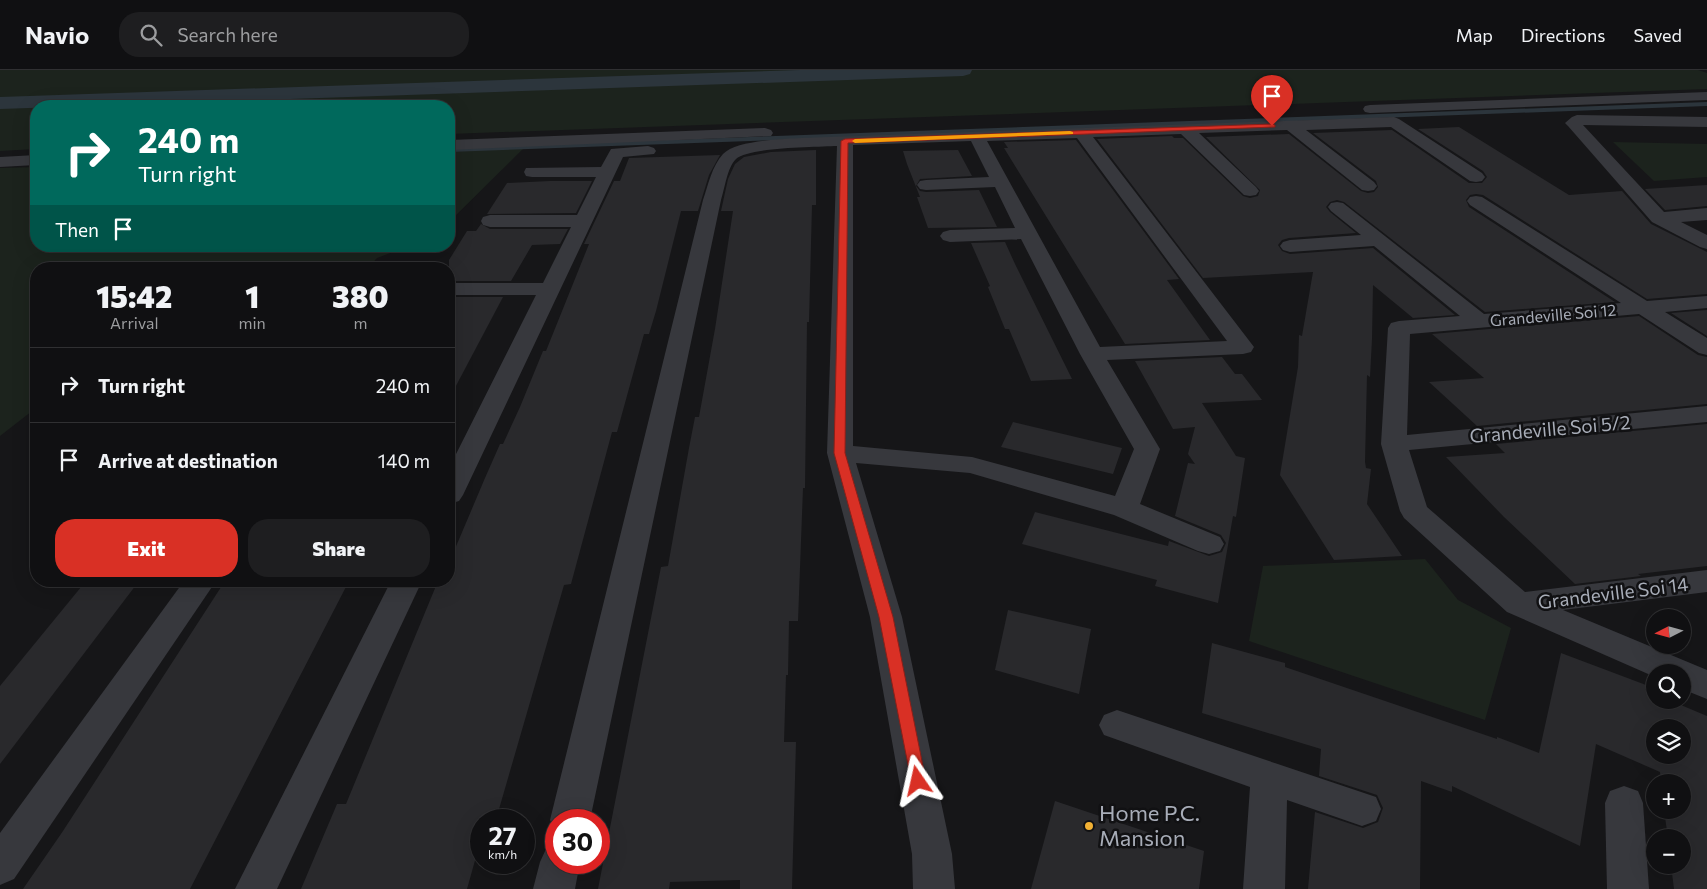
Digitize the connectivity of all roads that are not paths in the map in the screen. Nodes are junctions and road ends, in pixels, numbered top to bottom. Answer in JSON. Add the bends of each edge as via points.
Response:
{"nodes":[{"id":1,"x":1707,"y":96,"type":"edge"},
{"id":2,"x":1707,"y":122,"type":"edge"},
{"id":3,"x":1290,"y":125,"type":"junction"},
{"id":4,"x":1578,"y":127,"type":"junction"},
{"id":5,"x":1185,"y":129,"type":"junction"},
{"id":6,"x":1082,"y":133,"type":"junction"},
{"id":7,"x":1707,"y":134,"type":"edge"},
{"id":8,"x":976,"y":136,"type":"junction"},
{"id":9,"x":845,"y":141,"type":"junction"},
{"id":10,"x":455,"y":145,"type":"edge"},
{"id":11,"x":743,"y":149,"type":"junction"},
{"id":12,"x":30,"y":160,"type":"edge"},
{"id":13,"x":0,"y":162,"type":"edge"},
{"id":14,"x":532,"y":172,"type":"dead end"},
{"id":15,"x":607,"y":172,"type":"junction"},
{"id":16,"x":1476,"y":177,"type":"dead end"},
{"id":17,"x":1001,"y":182,"type":"junction"},
{"id":18,"x":926,"y":185,"type":"dead end"},
{"id":19,"x":1368,"y":186,"type":"dead end"},
{"id":20,"x":1250,"y":191,"type":"dead end"},
{"id":21,"x":1476,"y":202,"type":"dead end"},
{"id":22,"x":1337,"y":207,"type":"dead end"},
{"id":23,"x":1707,"y":214,"type":"edge"},
{"id":24,"x":1659,"y":218,"type":"junction"},
{"id":25,"x":490,"y":221,"type":"dead end"},
{"id":26,"x":583,"y":221,"type":"junction"},
{"id":27,"x":1028,"y":233,"type":"junction"},
{"id":28,"x":950,"y":236,"type":"dead end"},
{"id":29,"x":1379,"y":240,"type":"junction"},
{"id":30,"x":1707,"y":243,"type":"edge"},
{"id":31,"x":1290,"y":246,"type":"dead end"},
{"id":32,"x":455,"y":289,"type":"edge"},
{"id":33,"x":550,"y":289,"type":"junction"},
{"id":34,"x":1707,"y":302,"type":"edge"},
{"id":35,"x":1644,"y":308,"type":"junction"},
{"id":36,"x":1479,"y":322,"type":"junction"},
{"id":37,"x":1707,"y":348,"type":"edge"},
{"id":38,"x":1092,"y":354,"type":"junction"},
{"id":39,"x":1707,"y":414,"type":"edge"},
{"id":40,"x":1394,"y":444,"type":"junction"},
{"id":41,"x":840,"y":453,"type":"junction"},
{"id":42,"x":455,"y":484,"type":"edge"},
{"id":43,"x":1124,"y":508,"type":"junction"},
{"id":44,"x":1209,"y":544,"type":"dead end"},
{"id":45,"x":1707,"y":581,"type":"edge"},
{"id":46,"x":197,"y":587,"type":"edge"},
{"id":47,"x":404,"y":587,"type":"edge"},
{"id":48,"x":1518,"y":604,"type":"junction"},
{"id":49,"x":1659,"y":664,"type":"edge"},
{"id":50,"x":1691,"y":678,"type":"edge"},
{"id":51,"x":1707,"y":685,"type":"edge"},
{"id":52,"x":1117,"y":725,"type":"dead end"},
{"id":53,"x":1269,"y":778,"type":"junction"},
{"id":54,"x":1624,"y":803,"type":"dead end"},
{"id":55,"x":573,"y":809,"type":"edge"},
{"id":56,"x":1362,"y":809,"type":"dead end"},
{"id":57,"x":0,"y":866,"type":"edge"},
{"id":58,"x":557,"y":874,"type":"edge"},
{"id":59,"x":256,"y":889,"type":"edge"},
{"id":60,"x":554,"y":889,"type":"edge"},
{"id":61,"x":934,"y":889,"type":"edge"},
{"id":62,"x":1264,"y":889,"type":"edge"},
{"id":63,"x":1628,"y":889,"type":"edge"}],
"edges":[{"from":1,"to":10,"type":"street"},
{"from":2,"to":4,"type":"street","via":[[1577,120]]},
{"from":3,"to":5,"type":"street"},
{"from":3,"to":16,"type":"street","via":[[1394,122]]},
{"from":3,"to":19,"type":"street"},
{"from":4,"to":7,"type":"street"},
{"from":4,"to":24,"type":"street"},
{"from":5,"to":6,"type":"street"},
{"from":5,"to":20,"type":"street"},
{"from":6,"to":8,"type":"street"},
{"from":6,"to":38,"type":"street","via":[[1243,347]]},
{"from":8,"to":9,"type":"street"},
{"from":8,"to":17,"type":"street"},
{"from":9,"to":11,"type":"street"},
{"from":9,"to":41,"type":"street"},
{"from":11,"to":15,"type":"street","via":[[617,152]]},
{"from":11,"to":55,"type":"street","via":[[729,157],[712,200]]},
{"from":12,"to":13,"type":"street"},
{"from":14,"to":15,"type":"street"},
{"from":15,"to":26,"type":"street"},
{"from":17,"to":18,"type":"street"},
{"from":17,"to":27,"type":"street"},
{"from":21,"to":35,"type":"street"},
{"from":22,"to":29,"type":"street"},
{"from":23,"to":24,"type":"street"},
{"from":24,"to":30,"type":"street"},
{"from":25,"to":26,"type":"street"},
{"from":26,"to":33,"type":"street"},
{"from":27,"to":28,"type":"street"},
{"from":27,"to":38,"type":"street"},
{"from":29,"to":31,"type":"street"},
{"from":29,"to":36,"type":"street"},
{"from":32,"to":33,"type":"street"},
{"from":33,"to":42,"type":"street"},
{"from":34,"to":35,"type":"street","name":"Grandeville Soi 12"},
{"from":35,"to":36,"type":"street","name":"Grandeville Soi 12"},
{"from":35,"to":37,"type":"street"},
{"from":36,"to":40,"type":"street","name":"Grandeville Soi 12","via":[[1399,328]]},
{"from":38,"to":43,"type":"street","via":[[1147,449]]},
{"from":39,"to":40,"type":"street","name":"Grandeville Soi 5/2"},
{"from":40,"to":48,"type":"street","via":[[1414,511]]},
{"from":41,"to":43,"type":"street","via":[[972,465]]},
{"from":41,"to":61,"type":"street","via":[[886,617],[932,854]]},
{"from":43,"to":44,"type":"street"},
{"from":45,"to":48,"type":"street","name":"Grandeville Soi 14"},
{"from":46,"to":57,"type":"street"},
{"from":47,"to":59,"type":"street"},
{"from":48,"to":49,"type":"street"},
{"from":50,"to":51,"type":"street"},
{"from":52,"to":53,"type":"street"},
{"from":53,"to":56,"type":"street"},
{"from":53,"to":62,"type":"street"},
{"from":54,"to":63,"type":"street"},
{"from":58,"to":60,"type":"street"}]}
